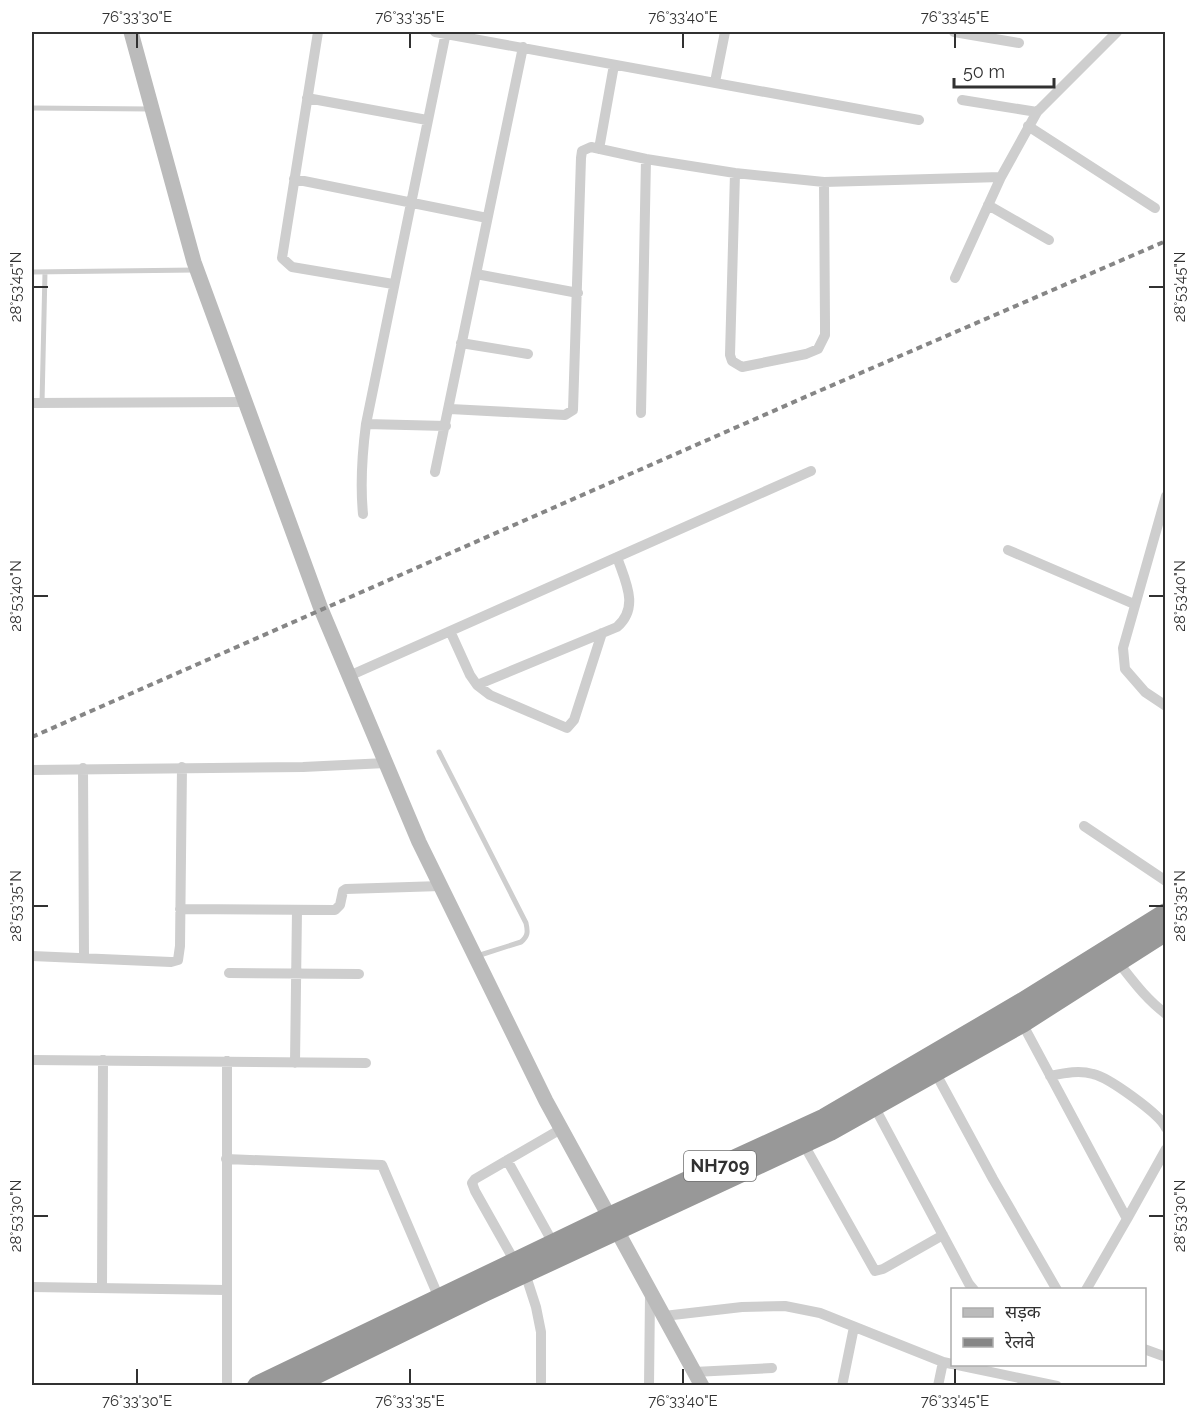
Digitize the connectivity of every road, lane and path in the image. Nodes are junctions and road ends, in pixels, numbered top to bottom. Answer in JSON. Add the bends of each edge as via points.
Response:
{"nodes":[{"id":1,"x":131,"y":32,"type":"edge"},
{"id":2,"x":318,"y":32,"type":"edge"},
{"id":3,"x":442,"y":32,"type":"edge"},
{"id":4,"x":725,"y":32,"type":"edge"},
{"id":5,"x":954,"y":32,"type":"edge"},
{"id":6,"x":1117,"y":32,"type":"edge"},
{"id":7,"x":1019,"y":43,"type":"dead end"},
{"id":8,"x":523,"y":46,"type":"junction"},
{"id":9,"x":614,"y":65,"type":"junction"},
{"id":10,"x":715,"y":82,"type":"junction"},
{"id":11,"x":307,"y":98,"type":"junction"},
{"id":12,"x":962,"y":100,"type":"dead end"},
{"id":13,"x":32,"y":108,"type":"edge"},
{"id":14,"x":152,"y":109,"type":"junction"},
{"id":15,"x":1037,"y":112,"type":"junction"},
{"id":16,"x":427,"y":120,"type":"junction"},
{"id":17,"x":919,"y":120,"type":"dead end"},
{"id":18,"x":1029,"y":126,"type":"junction"},
{"id":19,"x":599,"y":149,"type":"junction"},
{"id":20,"x":646,"y":159,"type":"junction"},
{"id":21,"x":735,"y":173,"type":"junction"},
{"id":22,"x":1001,"y":177,"type":"junction"},
{"id":23,"x":294,"y":178,"type":"junction"},
{"id":24,"x":824,"y":182,"type":"junction"},
{"id":25,"x":411,"y":202,"type":"junction"},
{"id":26,"x":988,"y":205,"type":"junction"},
{"id":27,"x":1155,"y":208,"type":"dead end"},
{"id":28,"x":487,"y":218,"type":"junction"},
{"id":29,"x":1049,"y":240,"type":"dead end"},
{"id":30,"x":196,"y":270,"type":"junction"},
{"id":31,"x":32,"y":272,"type":"edge"},
{"id":32,"x":45,"y":272,"type":"junction"},
{"id":33,"x":476,"y":274,"type":"junction"},
{"id":34,"x":955,"y":278,"type":"dead end"},
{"id":35,"x":393,"y":284,"type":"junction"},
{"id":36,"x":578,"y":293,"type":"junction"},
{"id":37,"x":461,"y":343,"type":"junction"},
{"id":38,"x":528,"y":354,"type":"dead end"},
{"id":39,"x":245,"y":402,"type":"junction"},
{"id":40,"x":37,"y":403,"type":"edge"},
{"id":41,"x":450,"y":409,"type":"junction"},
{"id":42,"x":641,"y":413,"type":"dead end"},
{"id":43,"x":366,"y":424,"type":"junction"},
{"id":44,"x":446,"y":426,"type":"junction"},
{"id":45,"x":811,"y":471,"type":"dead end"},
{"id":46,"x":435,"y":472,"type":"dead end"},
{"id":47,"x":1166,"y":496,"type":"edge"},
{"id":48,"x":363,"y":514,"type":"dead end"},
{"id":49,"x":1008,"y":550,"type":"dead end"},
{"id":50,"x":617,"y":557,"type":"junction"},
{"id":51,"x":1134,"y":604,"type":"junction"},
{"id":52,"x":450,"y":631,"type":"junction"},
{"id":53,"x":602,"y":633,"type":"junction"},
{"id":54,"x":349,"y":676,"type":"junction"},
{"id":55,"x":477,"y":685,"type":"junction"},
{"id":56,"x":1165,"y":705,"type":"edge"},
{"id":57,"x":439,"y":752,"type":"dead end"},
{"id":58,"x":386,"y":763,"type":"junction"},
{"id":59,"x":182,"y":767,"type":"junction"},
{"id":60,"x":84,"y":768,"type":"junction"},
{"id":61,"x":32,"y":770,"type":"edge"},
{"id":62,"x":1084,"y":826,"type":"dead end"},
{"id":63,"x":1166,"y":882,"type":"edge"},
{"id":64,"x":441,"y":886,"type":"junction"},
{"id":65,"x":180,"y":909,"type":"junction"},
{"id":66,"x":297,"y":910,"type":"junction"},
{"id":67,"x":1166,"y":913,"type":"edge"},
{"id":68,"x":1166,"y":931,"type":"edge"},
{"id":69,"x":32,"y":956,"type":"edge"},
{"id":70,"x":475,"y":956,"type":"junction"},
{"id":71,"x":84,"y":957,"type":"junction"},
{"id":72,"x":1118,"y":962,"type":"junction"},
{"id":73,"x":229,"y":973,"type":"dead end"},
{"id":74,"x":296,"y":974,"type":"junction"},
{"id":75,"x":359,"y":974,"type":"dead end"},
{"id":76,"x":1166,"y":1014,"type":"edge"},
{"id":77,"x":1022,"y":1023,"type":"junction"},
{"id":78,"x":32,"y":1060,"type":"edge"},
{"id":79,"x":103,"y":1060,"type":"junction"},
{"id":80,"x":227,"y":1060,"type":"junction"},
{"id":81,"x":295,"y":1063,"type":"junction"},
{"id":82,"x":366,"y":1064,"type":"dead end"},
{"id":83,"x":935,"y":1072,"type":"junction"},
{"id":84,"x":1050,"y":1076,"type":"junction"},
{"id":85,"x":874,"y":1106,"type":"junction"},
{"id":86,"x":1166,"y":1128,"type":"edge"},
{"id":87,"x":561,"y":1129,"type":"junction"},
{"id":88,"x":803,"y":1143,"type":"junction"},
{"id":89,"x":1166,"y":1149,"type":"edge"},
{"id":90,"x":226,"y":1159,"type":"junction"},
{"id":91,"x":507,"y":1160,"type":"junction"},
{"id":92,"x":1127,"y":1219,"type":"junction"},
{"id":93,"x":613,"y":1223,"type":"junction"},
{"id":94,"x":943,"y":1235,"type":"junction"},
{"id":95,"x":553,"y":1244,"type":"junction"},
{"id":96,"x":520,"y":1267,"type":"junction"},
{"id":97,"x":32,"y":1287,"type":"edge"},
{"id":98,"x":102,"y":1288,"type":"junction"},
{"id":99,"x":972,"y":1288,"type":"edge"},
{"id":100,"x":1056,"y":1288,"type":"edge"},
{"id":101,"x":1087,"y":1288,"type":"edge"},
{"id":102,"x":226,"y":1290,"type":"junction"},
{"id":103,"x":650,"y":1291,"type":"junction"},
{"id":104,"x":439,"y":1298,"type":"junction"},
{"id":105,"x":664,"y":1316,"type":"junction"},
{"id":106,"x":854,"y":1327,"type":"junction"},
{"id":107,"x":1146,"y":1349,"type":"edge"},
{"id":108,"x":1166,"y":1357,"type":"edge"},
{"id":109,"x":950,"y":1364,"type":"edge"},
{"id":110,"x":960,"y":1366,"type":"edge"},
{"id":111,"x":772,"y":1368,"type":"dead end"},
{"id":112,"x":694,"y":1372,"type":"junction"},
{"id":113,"x":321,"y":1379,"type":"edge"},
{"id":114,"x":226,"y":1386,"type":"edge"},
{"id":115,"x":256,"y":1386,"type":"edge"},
{"id":116,"x":292,"y":1386,"type":"edge"},
{"id":117,"x":541,"y":1386,"type":"edge"},
{"id":118,"x":649,"y":1386,"type":"edge"},
{"id":119,"x":702,"y":1386,"type":"edge"},
{"id":120,"x":842,"y":1386,"type":"edge"},
{"id":121,"x":938,"y":1386,"type":"edge"},
{"id":122,"x":1057,"y":1386,"type":"edge"}],
"edges":[{"from":1,"to":14,"type":"main road"},
{"from":2,"to":11,"type":"street"},
{"from":3,"to":8,"type":"street"},
{"from":3,"to":16,"type":"street"},
{"from":4,"to":10,"type":"street"},
{"from":5,"to":7,"type":"street"},
{"from":6,"to":15,"type":"street"},
{"from":8,"to":9,"type":"street"},
{"from":8,"to":28,"type":"street"},
{"from":9,"to":10,"type":"street"},
{"from":9,"to":19,"type":"street"},
{"from":10,"to":17,"type":"street"},
{"from":11,"to":16,"type":"street"},
{"from":11,"to":23,"type":"street"},
{"from":12,"to":15,"type":"street"},
{"from":13,"to":14,"type":"lane"},
{"from":14,"to":30,"type":"main road"},
{"from":15,"to":18,"type":"street"},
{"from":16,"to":25,"type":"street"},
{"from":18,"to":22,"type":"street"},
{"from":18,"to":27,"type":"street"},
{"from":19,"to":20,"type":"street"},
{"from":19,"to":36,"type":"street","via":[[585,148],[580,158]]},
{"from":20,"to":21,"type":"street"},
{"from":20,"to":42,"type":"street"},
{"from":21,"to":24,"type":"street"},
{"from":21,"to":24,"type":"street","via":[[730,355],[742,367],[806,354],[823,343]]},
{"from":22,"to":24,"type":"street"},
{"from":22,"to":26,"type":"street"},
{"from":23,"to":25,"type":"street"},
{"from":23,"to":35,"type":"street","via":[[281,251],[285,263]]},
{"from":25,"to":28,"type":"street"},
{"from":25,"to":35,"type":"street"},
{"from":26,"to":29,"type":"street"},
{"from":26,"to":34,"type":"street"},
{"from":28,"to":33,"type":"street"},
{"from":30,"to":32,"type":"lane"},
{"from":30,"to":39,"type":"main road"},
{"from":31,"to":32,"type":"lane"},
{"from":32,"to":40,"type":"lane"},
{"from":33,"to":36,"type":"street"},
{"from":33,"to":37,"type":"street"},
{"from":35,"to":43,"type":"street"},
{"from":36,"to":41,"type":"street","via":[[575,405],[570,414]]},
{"from":37,"to":38,"type":"street"},
{"from":37,"to":41,"type":"street"},
{"from":39,"to":40,"type":"street"},
{"from":39,"to":54,"type":"main road"},
{"from":41,"to":44,"type":"street"},
{"from":43,"to":44,"type":"street"},
{"from":43,"to":48,"type":"street","via":[[361,458]]},
{"from":44,"to":46,"type":"street"},
{"from":45,"to":50,"type":"street"},
{"from":47,"to":51,"type":"street"},
{"from":49,"to":51,"type":"street"},
{"from":50,"to":52,"type":"street"},
{"from":50,"to":53,"type":"street","via":[[628,589],[629,609],[617,627]]},
{"from":51,"to":56,"type":"street","via":[[1124,648],[1125,669],[1145,692]]},
{"from":52,"to":54,"type":"street"},
{"from":52,"to":55,"type":"street"},
{"from":53,"to":55,"type":"street"},
{"from":53,"to":55,"type":"street","via":[[574,720],[567,728],[490,695]]},
{"from":54,"to":58,"type":"main road"},
{"from":57,"to":70,"type":"lane","via":[[528,931],[521,942]]},
{"from":58,"to":59,"type":"street"},
{"from":58,"to":64,"type":"main road"},
{"from":59,"to":60,"type":"street"},
{"from":59,"to":65,"type":"street"},
{"from":60,"to":61,"type":"street"},
{"from":60,"to":71,"type":"street"},
{"from":62,"to":63,"type":"street"},
{"from":64,"to":66,"type":"street","via":[[351,888],[343,891],[340,905],[334,910]]},
{"from":64,"to":70,"type":"main road"},
{"from":65,"to":66,"type":"street"},
{"from":65,"to":71,"type":"street","via":[[178,960]]},
{"from":66,"to":74,"type":"street"},
{"from":67,"to":93,"type":"highway","number":"NH709","via":[[825,1118]]},
{"from":68,"to":72,"type":"highway","number":"NH709"},
{"from":69,"to":71,"type":"street"},
{"from":70,"to":87,"type":"main road"},
{"from":72,"to":76,"type":"street","via":[[1153,1005]]},
{"from":72,"to":77,"type":"highway","number":"NH709"},
{"from":73,"to":74,"type":"street"},
{"from":74,"to":75,"type":"street"},
{"from":74,"to":81,"type":"street"},
{"from":77,"to":83,"type":"highway","number":"NH709"},
{"from":77,"to":84,"type":"street"},
{"from":78,"to":79,"type":"street"},
{"from":79,"to":80,"type":"street"},
{"from":79,"to":98,"type":"street"},
{"from":80,"to":81,"type":"street"},
{"from":80,"to":90,"type":"street"},
{"from":81,"to":82,"type":"street"},
{"from":83,"to":85,"type":"highway","number":"NH709"},
{"from":83,"to":100,"type":"street"},
{"from":84,"to":86,"type":"street","via":[[1068,1072],[1096,1074],[1152,1112]]},
{"from":84,"to":92,"type":"street"},
{"from":85,"to":88,"type":"highway","number":"NH709"},
{"from":85,"to":94,"type":"street"},
{"from":87,"to":91,"type":"street"},
{"from":87,"to":93,"type":"main road"},
{"from":88,"to":93,"type":"highway","number":"NH709"},
{"from":88,"to":94,"type":"street","via":[[875,1271]]},
{"from":89,"to":92,"type":"street"},
{"from":90,"to":102,"type":"street"},
{"from":90,"to":104,"type":"street","via":[[382,1165]]},
{"from":91,"to":95,"type":"street"},
{"from":91,"to":96,"type":"street","via":[[472,1183]]},
{"from":92,"to":101,"type":"street"},
{"from":93,"to":95,"type":"highway","number":"NH709"},
{"from":93,"to":96,"type":"highway","number":"NH709"},
{"from":93,"to":103,"type":"main road"},
{"from":94,"to":99,"type":"street"},
{"from":95,"to":96,"type":"highway","number":"NH709"},
{"from":96,"to":104,"type":"highway","number":"NH709"},
{"from":96,"to":113,"type":"highway","number":"NH709"},
{"from":96,"to":117,"type":"street","via":[[542,1332]]},
{"from":97,"to":98,"type":"street"},
{"from":98,"to":102,"type":"street"},
{"from":102,"to":114,"type":"street"},
{"from":103,"to":105,"type":"main road"},
{"from":103,"to":118,"type":"street"},
{"from":104,"to":115,"type":"highway","number":"NH709"},
{"from":105,"to":106,"type":"street","via":[[785,1306],[820,1313]]},
{"from":105,"to":112,"type":"main road"},
{"from":106,"to":109,"type":"street"},
{"from":106,"to":120,"type":"street"},
{"from":107,"to":108,"type":"street"},
{"from":109,"to":121,"type":"street"},
{"from":110,"to":122,"type":"street"},
{"from":111,"to":112,"type":"street"},
{"from":112,"to":119,"type":"main road"},
{"from":113,"to":116,"type":"highway","number":"NH709"}]}
